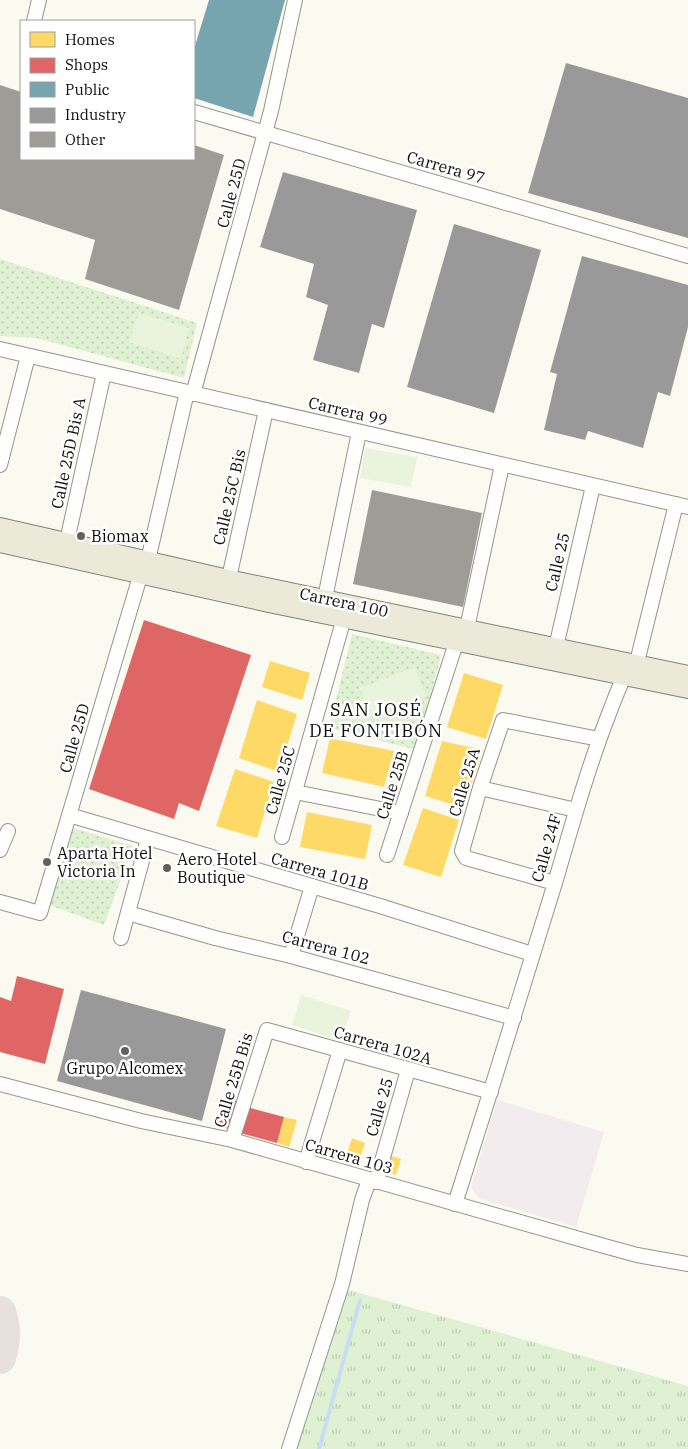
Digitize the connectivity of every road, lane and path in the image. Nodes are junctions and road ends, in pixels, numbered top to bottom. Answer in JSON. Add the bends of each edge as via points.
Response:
{"nodes":[{"id":1,"x":39,"y":0,"type":"edge"},
{"id":2,"x":296,"y":0,"type":"edge"},
{"id":3,"x":34,"y":20,"type":"edge"},
{"id":4,"x":195,"y":112,"type":"edge"},
{"id":5,"x":266,"y":133,"type":"junction"},
{"id":6,"x":688,"y":256,"type":"edge"},
{"id":7,"x":0,"y":349,"type":"edge"},
{"id":8,"x":28,"y":356,"type":"junction"},
{"id":9,"x":104,"y":373,"type":"junction"},
{"id":10,"x":190,"y":393,"type":"junction"},
{"id":11,"x":266,"y":410,"type":"junction"},
{"id":12,"x":359,"y":432,"type":"junction"},
{"id":13,"x":0,"y":465,"type":"edge"},
{"id":14,"x":502,"y":465,"type":"junction"},
{"id":15,"x":593,"y":486,"type":"junction"},
{"id":16,"x":682,"y":506,"type":"edge"},
{"id":17,"x":0,"y":527,"type":"edge"},
{"id":18,"x":67,"y":541,"type":"junction"},
{"id":19,"x":0,"y":543,"type":"edge"},
{"id":20,"x":144,"y":566,"type":"junction"},
{"id":21,"x":227,"y":586,"type":"junction"},
{"id":22,"x":325,"y":598,"type":"junction"},
{"id":23,"x":344,"y":618,"type":"junction"},
{"id":24,"x":462,"y":634,"type":"junction"},
{"id":25,"x":556,"y":647,"type":"junction"},
{"id":26,"x":629,"y":670,"type":"junction"},
{"id":27,"x":688,"y":674,"type":"edge"},
{"id":28,"x":688,"y":689,"type":"edge"},
{"id":29,"x":599,"y":739,"type":"junction"},
{"id":30,"x":480,"y":788,"type":"junction"},
{"id":31,"x":295,"y":792,"type":"junction"},
{"id":32,"x":576,"y":810,"type":"junction"},
{"id":33,"x":401,"y":813,"type":"junction"},
{"id":34,"x":69,"y":816,"type":"junction"},
{"id":35,"x":8,"y":830,"type":"dead end"},
{"id":36,"x":282,"y":837,"type":"dead end"},
{"id":37,"x":148,"y":840,"type":"junction"},
{"id":38,"x":0,"y":850,"type":"edge"},
{"id":39,"x":388,"y":856,"type":"dead end"},
{"id":40,"x":555,"y":883,"type":"junction"},
{"id":41,"x":312,"y":886,"type":"junction"},
{"id":42,"x":0,"y":902,"type":"edge"},
{"id":43,"x":128,"y":913,"type":"junction"},
{"id":44,"x":121,"y":938,"type":"dead end"},
{"id":45,"x":532,"y":954,"type":"junction"},
{"id":46,"x":291,"y":956,"type":"junction"},
{"id":47,"x":514,"y":1018,"type":"junction"},
{"id":48,"x":267,"y":1030,"type":"joint"},
{"id":49,"x":340,"y":1050,"type":"junction"},
{"id":50,"x":408,"y":1070,"type":"junction"},
{"id":51,"x":0,"y":1084,"type":"edge"},
{"id":52,"x":491,"y":1092,"type":"junction"},
{"id":53,"x":232,"y":1140,"type":"junction"},
{"id":54,"x":306,"y":1162,"type":"junction"},
{"id":55,"x":373,"y":1181,"type":"junction"},
{"id":56,"x":456,"y":1204,"type":"junction"},
{"id":57,"x":688,"y":1264,"type":"edge"},
{"id":58,"x":289,"y":1449,"type":"edge"}],
"edges":[{"from":1,"to":3,"type":"street"},
{"from":2,"to":5,"type":"street","name":"Calle 25D"},
{"from":4,"to":5,"type":"street","name":"Carrera 97"},
{"from":5,"to":6,"type":"street","name":"Carrera 97"},
{"from":5,"to":10,"type":"street","name":"Calle 25D"},
{"from":7,"to":8,"type":"street","name":"Carrera 99"},
{"from":8,"to":9,"type":"street","name":"Carrera 99"},
{"from":8,"to":13,"type":"street"},
{"from":9,"to":10,"type":"street","name":"Carrera 99"},
{"from":9,"to":18,"type":"street","name":"Calle 25D Bis A"},
{"from":10,"to":11,"type":"street","name":"Carrera 99"},
{"from":10,"to":20,"type":"street","name":"Calle 25D"},
{"from":11,"to":12,"type":"street","name":"Carrera 99"},
{"from":11,"to":21,"type":"street","name":"Calle 25C Bis"},
{"from":12,"to":14,"type":"street","name":"Carrera 99"},
{"from":12,"to":22,"type":"street"},
{"from":14,"to":15,"type":"street","name":"Carrera 99"},
{"from":14,"to":24,"type":"street","name":"Calle 25B"},
{"from":15,"to":16,"type":"street","name":"Carrera 99"},
{"from":15,"to":25,"type":"street","name":"Calle 25"},
{"from":16,"to":26,"type":"street","name":"Calle 24F","via":[[638,658]]},
{"from":17,"to":18,"type":"main road","name":"Carrera 100"},
{"from":18,"to":20,"type":"main road","name":"Carrera 100"},
{"from":19,"to":20,"type":"main road","name":"Carrera 100"},
{"from":20,"to":21,"type":"main road","name":"Carrera 100"},
{"from":20,"to":34,"type":"street","name":"Calle 25D"},
{"from":21,"to":22,"type":"main road","name":"Carrera 100"},
{"from":21,"to":23,"type":"main road","name":"Carrera 100"},
{"from":22,"to":24,"type":"main road","name":"Carrera 100"},
{"from":23,"to":24,"type":"main road","name":"Carrera 100"},
{"from":23,"to":31,"type":"street","name":"Calle 25C"},
{"from":24,"to":25,"type":"main road","name":"Carrera 100"},
{"from":24,"to":26,"type":"main road","name":"Carrera 100"},
{"from":24,"to":33,"type":"street","name":"Calle 25B"},
{"from":25,"to":26,"type":"main road","name":"Carrera 100"},
{"from":26,"to":27,"type":"main road","name":"Carrera 100"},
{"from":26,"to":28,"type":"main road","name":"Carrera 100"},
{"from":26,"to":29,"type":"street","name":"Calle 24F"},
{"from":29,"to":30,"type":"street","name":"Calle 25A","via":[[502,720]]},
{"from":29,"to":32,"type":"street","name":"Calle 24F"},
{"from":30,"to":32,"type":"street"},
{"from":30,"to":40,"type":"street","name":"Calle 25A","via":[[463,855]]},
{"from":31,"to":33,"type":"street"},
{"from":31,"to":36,"type":"street","name":"Calle 25C"},
{"from":32,"to":40,"type":"street","name":"Calle 24F"},
{"from":33,"to":39,"type":"street","name":"Calle 25B"},
{"from":34,"to":37,"type":"street","name":"Carrera 101B"},
{"from":34,"to":42,"type":"street","name":"Calle 25D","via":[[40,913]]},
{"from":35,"to":38,"type":"street"},
{"from":37,"to":41,"type":"street","name":"Carrera 101B"},
{"from":37,"to":43,"type":"street"},
{"from":40,"to":45,"type":"street","name":"Calle 24F"},
{"from":41,"to":45,"type":"street","name":"Carrera 101B"},
{"from":41,"to":46,"type":"street"},
{"from":43,"to":44,"type":"street"},
{"from":43,"to":46,"type":"street","name":"Carrera 102"},
{"from":45,"to":47,"type":"street","name":"Calle 24F"},
{"from":46,"to":47,"type":"street","name":"Carrera 102"},
{"from":47,"to":52,"type":"street","name":"Calle 24F"},
{"from":48,"to":49,"type":"street","name":"Carrera 102A"},
{"from":48,"to":53,"type":"street","name":"Calle 25B Bis"},
{"from":49,"to":50,"type":"street","name":"Carrera 102A"},
{"from":49,"to":54,"type":"street"},
{"from":50,"to":52,"type":"street","name":"Carrera 102A"},
{"from":50,"to":55,"type":"street","name":"Calle 25"},
{"from":51,"to":53,"type":"street","name":"Carrera 103","via":[[141,1121]]},
{"from":52,"to":56,"type":"street","name":"Calle 24F"},
{"from":53,"to":54,"type":"street","name":"Carrera 103"},
{"from":54,"to":55,"type":"street","name":"Carrera 103"},
{"from":55,"to":56,"type":"street","name":"Carrera 103"},
{"from":55,"to":58,"type":"street","name":"Calle 25","via":[[362,1200],[342,1284]]},
{"from":56,"to":57,"type":"street","name":"Carrera 103","via":[[637,1255]]}]}
